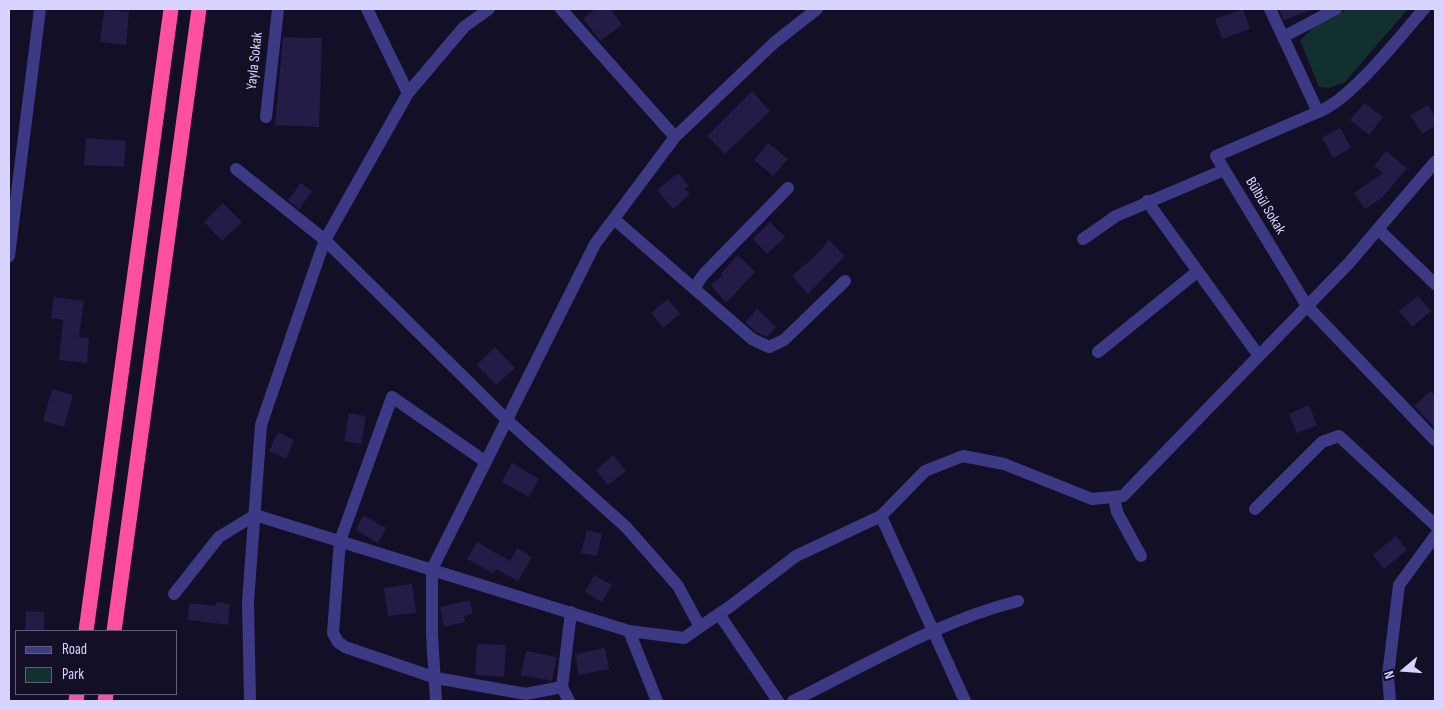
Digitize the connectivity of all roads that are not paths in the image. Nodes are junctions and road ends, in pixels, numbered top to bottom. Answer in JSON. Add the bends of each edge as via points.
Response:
{"nodes":[{"id":1,"x":40,"y":9,"type":"edge"},
{"id":2,"x":171,"y":9,"type":"edge"},
{"id":3,"x":199,"y":9,"type":"edge"},
{"id":4,"x":278,"y":9,"type":"edge"},
{"id":5,"x":367,"y":9,"type":"edge"},
{"id":6,"x":489,"y":9,"type":"edge"},
{"id":7,"x":561,"y":9,"type":"edge"},
{"id":8,"x":817,"y":9,"type":"edge"},
{"id":9,"x":1270,"y":9,"type":"edge"},
{"id":10,"x":1336,"y":9,"type":"edge"},
{"id":11,"x":1424,"y":9,"type":"edge"},
{"id":12,"x":1283,"y":36,"type":"junction"},
{"id":13,"x":408,"y":93,"type":"junction"},
{"id":14,"x":1318,"y":112,"type":"junction"},
{"id":15,"x":266,"y":117,"type":"dead end"},
{"id":16,"x":675,"y":137,"type":"junction"},
{"id":17,"x":1435,"y":162,"type":"edge"},
{"id":18,"x":236,"y":168,"type":"dead end"},
{"id":19,"x":1224,"y":170,"type":"junction"},
{"id":20,"x":788,"y":188,"type":"dead end"},
{"id":21,"x":1147,"y":201,"type":"junction"},
{"id":22,"x":614,"y":219,"type":"junction"},
{"id":23,"x":1378,"y":229,"type":"junction"},
{"id":24,"x":1083,"y":239,"type":"dead end"},
{"id":25,"x":325,"y":240,"type":"junction"},
{"id":26,"x":9,"y":256,"type":"edge"},
{"id":27,"x":1198,"y":271,"type":"junction"},
{"id":28,"x":845,"y":281,"type":"dead end"},
{"id":29,"x":1435,"y":284,"type":"edge"},
{"id":30,"x":695,"y":287,"type":"junction"},
{"id":31,"x":1307,"y":306,"type":"junction"},
{"id":32,"x":1098,"y":352,"type":"dead end"},
{"id":33,"x":1259,"y":356,"type":"junction"},
{"id":34,"x":507,"y":420,"type":"junction"},
{"id":35,"x":1435,"y":440,"type":"edge"},
{"id":36,"x":486,"y":462,"type":"junction"},
{"id":37,"x":1114,"y":497,"type":"junction"},
{"id":38,"x":1255,"y":509,"type":"dead end"},
{"id":39,"x":255,"y":514,"type":"junction"},
{"id":40,"x":881,"y":516,"type":"junction"},
{"id":41,"x":1435,"y":526,"type":"edge"},
{"id":42,"x":1435,"y":536,"type":"edge"},
{"id":43,"x":340,"y":541,"type":"junction"},
{"id":44,"x":1141,"y":556,"type":"dead end"},
{"id":45,"x":432,"y":569,"type":"junction"},
{"id":46,"x":174,"y":594,"type":"dead end"},
{"id":47,"x":1018,"y":601,"type":"dead end"},
{"id":48,"x":571,"y":612,"type":"junction"},
{"id":49,"x":719,"y":614,"type":"junction"},
{"id":50,"x":700,"y":627,"type":"junction"},
{"id":51,"x":86,"y":630,"type":"edge"},
{"id":52,"x":114,"y":630,"type":"edge"},
{"id":53,"x":629,"y":631,"type":"junction"},
{"id":54,"x":932,"y":632,"type":"junction"},
{"id":55,"x":436,"y":678,"type":"junction"},
{"id":56,"x":562,"y":687,"type":"junction"},
{"id":57,"x":250,"y":701,"type":"edge"},
{"id":58,"x":436,"y":701,"type":"edge"},
{"id":59,"x":570,"y":701,"type":"edge"},
{"id":60,"x":657,"y":701,"type":"edge"},
{"id":61,"x":778,"y":701,"type":"edge"},
{"id":62,"x":793,"y":701,"type":"edge"},
{"id":63,"x":965,"y":701,"type":"edge"},
{"id":64,"x":1390,"y":701,"type":"edge"}],
"edges":[{"from":1,"to":26,"type":"street"},
{"from":2,"to":51,"type":"highway"},
{"from":3,"to":52,"type":"highway"},
{"from":4,"to":15,"type":"street","name":"Yayla Sokak"},
{"from":5,"to":13,"type":"street"},
{"from":6,"to":13,"type":"street","via":[[464,27]]},
{"from":7,"to":16,"type":"street"},
{"from":8,"to":16,"type":"street","via":[[775,42]]},
{"from":9,"to":12,"type":"street"},
{"from":10,"to":12,"type":"street"},
{"from":11,"to":14,"type":"street","via":[[1348,93]]},
{"from":12,"to":14,"type":"street"},
{"from":13,"to":25,"type":"street"},
{"from":14,"to":19,"type":"street","name":"Bülbül Sokak","via":[[1216,156]]},
{"from":16,"to":22,"type":"street"},
{"from":17,"to":23,"type":"street"},
{"from":18,"to":25,"type":"street"},
{"from":19,"to":21,"type":"street"},
{"from":19,"to":31,"type":"street","name":"Bülbül Sokak"},
{"from":20,"to":30,"type":"street"},
{"from":21,"to":24,"type":"street","via":[[1116,216]]},
{"from":21,"to":27,"type":"street"},
{"from":22,"to":30,"type":"street"},
{"from":22,"to":34,"type":"street","via":[[595,244]]},
{"from":23,"to":29,"type":"street"},
{"from":23,"to":31,"type":"street"},
{"from":25,"to":34,"type":"street"},
{"from":25,"to":39,"type":"street","via":[[261,425]]},
{"from":27,"to":32,"type":"street"},
{"from":27,"to":33,"type":"street"},
{"from":28,"to":30,"type":"street","via":[[784,340],[769,347],[752,340]]},
{"from":31,"to":33,"type":"street"},
{"from":31,"to":35,"type":"street","name":"Bülbül Sokak"},
{"from":33,"to":37,"type":"street","via":[[1143,478],[1123,496]]},
{"from":34,"to":36,"type":"street"},
{"from":34,"to":50,"type":"street","via":[[626,527],[678,586]]},
{"from":36,"to":43,"type":"street","via":[[392,397]]},
{"from":36,"to":45,"type":"street"},
{"from":37,"to":40,"type":"street","via":[[1092,499],[1004,464],[963,456],[925,471]]},
{"from":37,"to":44,"type":"street","via":[[1117,512]]},
{"from":38,"to":41,"type":"street","via":[[1322,442],[1339,436]]},
{"from":39,"to":43,"type":"street"},
{"from":39,"to":46,"type":"street","via":[[219,537]]},
{"from":39,"to":57,"type":"street","via":[[248,602]]},
{"from":40,"to":49,"type":"street","via":[[796,556]]},
{"from":40,"to":54,"type":"street"},
{"from":42,"to":64,"type":"street","via":[[1399,585],[1388,675]]},
{"from":43,"to":45,"type":"street"},
{"from":43,"to":55,"type":"street","via":[[333,633],[338,642]]},
{"from":45,"to":48,"type":"street"},
{"from":45,"to":55,"type":"street"},
{"from":47,"to":54,"type":"street"},
{"from":48,"to":53,"type":"street"},
{"from":48,"to":56,"type":"street"},
{"from":49,"to":50,"type":"street"},
{"from":49,"to":61,"type":"street"},
{"from":50,"to":53,"type":"street","via":[[684,638]]},
{"from":53,"to":60,"type":"street"},
{"from":54,"to":62,"type":"street"},
{"from":54,"to":63,"type":"street"},
{"from":55,"to":56,"type":"street","via":[[526,694]]},
{"from":55,"to":58,"type":"street"},
{"from":56,"to":59,"type":"street"}]}
